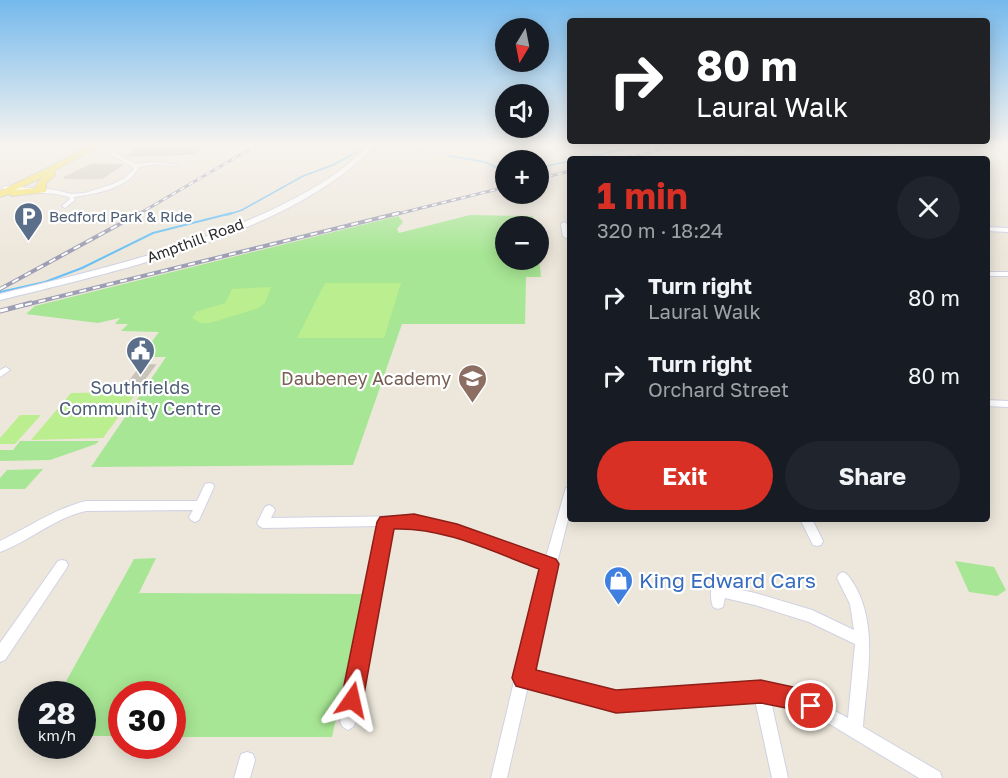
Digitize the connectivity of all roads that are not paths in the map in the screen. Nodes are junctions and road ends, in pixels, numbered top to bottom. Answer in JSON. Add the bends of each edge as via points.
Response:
{"nodes":[{"id":1,"x":23,"y":181,"type":"edge"},
{"id":2,"x":25,"y":181,"type":"edge"},
{"id":3,"x":43,"y":181,"type":"edge"},
{"id":4,"x":121,"y":181,"type":"edge"},
{"id":5,"x":328,"y":181,"type":"edge"},
{"id":6,"x":43,"y":190,"type":"junction"},
{"id":7,"x":4,"y":191,"type":"edge"},
{"id":8,"x":71,"y":196,"type":"junction"},
{"id":9,"x":65,"y":206,"type":"dead end"},
{"id":10,"x":990,"y":229,"type":"edge"},
{"id":11,"x":1008,"y":230,"type":"edge"},
{"id":12,"x":990,"y":274,"type":"edge"},
{"id":13,"x":1008,"y":274,"type":"edge"},
{"id":14,"x":0,"y":297,"type":"edge"},
{"id":15,"x":990,"y":403,"type":"edge"},
{"id":16,"x":1008,"y":404,"type":"edge"},
{"id":17,"x":209,"y":487,"type":"dead end"},
{"id":18,"x":567,"y":502,"type":"edge"},
{"id":19,"x":200,"y":505,"type":"junction"},
{"id":20,"x":269,"y":510,"type":"dead end"},
{"id":21,"x":195,"y":517,"type":"dead end"},
{"id":22,"x":386,"y":522,"type":"junction"},
{"id":23,"x":808,"y":522,"type":"edge"},
{"id":24,"x":817,"y":541,"type":"dead end"},
{"id":25,"x":0,"y":547,"type":"edge"},
{"id":26,"x":550,"y":564,"type":"junction"},
{"id":27,"x":62,"y":565,"type":"dead end"},
{"id":28,"x":843,"y":579,"type":"dead end"},
{"id":29,"x":718,"y":592,"type":"dead end"},
{"id":30,"x":861,"y":640,"type":"junction"},
{"id":31,"x":0,"y":655,"type":"edge"},
{"id":32,"x":524,"y":678,"type":"junction"},
{"id":33,"x":761,"y":692,"type":"junction"},
{"id":34,"x":348,"y":722,"type":"dead end"},
{"id":35,"x":855,"y":732,"type":"junction"},
{"id":36,"x":247,"y":760,"type":"dead end"},
{"id":37,"x":242,"y":778,"type":"edge"},
{"id":38,"x":499,"y":778,"type":"edge"},
{"id":39,"x":780,"y":778,"type":"edge"},
{"id":40,"x":934,"y":778,"type":"edge"}],
"edges":[{"from":1,"to":7,"type":"main road"},
{"from":2,"to":7,"type":"main road"},
{"from":3,"to":6,"type":"main road"},
{"from":4,"to":8,"type":"street","via":[[96,193]]},
{"from":5,"to":14,"type":"main road","name":"Ampthill Road","via":[[228,229],[134,261]]},
{"from":6,"to":7,"type":"main road"},
{"from":6,"to":7,"type":"street"},
{"from":6,"to":8,"type":"street"},
{"from":8,"to":9,"type":"street","via":[[73,199]]},
{"from":10,"to":11,"type":"street"},
{"from":12,"to":13,"type":"street"},
{"from":15,"to":16,"type":"street"},
{"from":17,"to":19,"type":"street"},
{"from":18,"to":26,"type":"street"},
{"from":19,"to":21,"type":"street"},
{"from":19,"to":25,"type":"street","via":[[73,508]]},
{"from":20,"to":22,"type":"street","via":[[263,523]]},
{"from":22,"to":26,"type":"street","via":[[434,524]]},
{"from":22,"to":34,"type":"street"},
{"from":23,"to":24,"type":"street"},
{"from":26,"to":32,"type":"street"},
{"from":27,"to":31,"type":"street"},
{"from":28,"to":30,"type":"street","via":[[859,612]]},
{"from":29,"to":30,"type":"street","via":[[812,616]]},
{"from":30,"to":35,"type":"street"},
{"from":32,"to":33,"type":"street","via":[[616,701]]},
{"from":32,"to":38,"type":"street"},
{"from":33,"to":35,"type":"street","via":[[793,698]]},
{"from":33,"to":39,"type":"street"},
{"from":35,"to":40,"type":"street"},
{"from":36,"to":37,"type":"street"}]}
